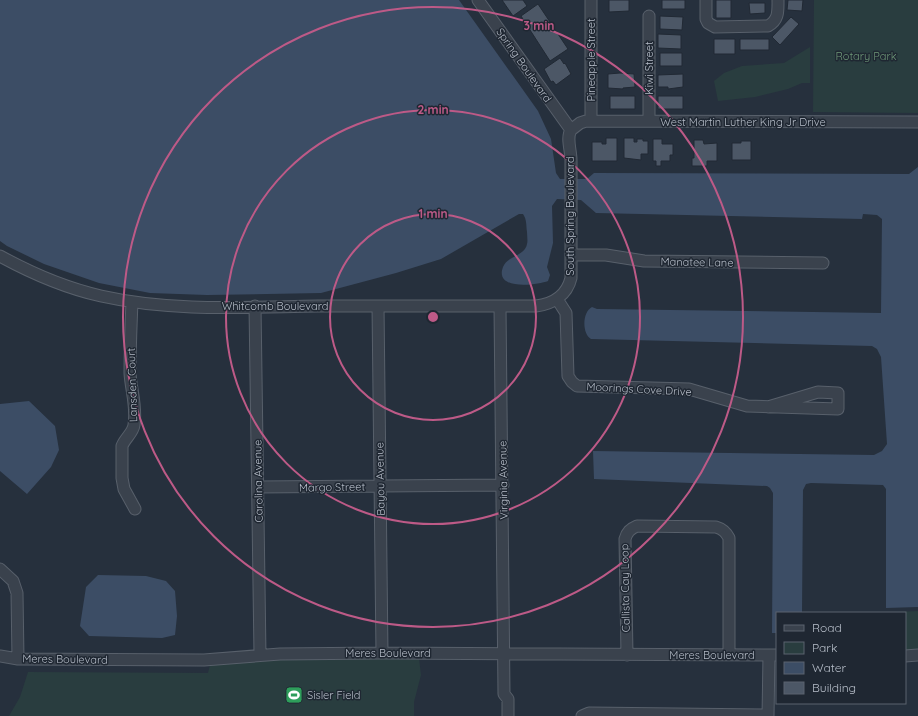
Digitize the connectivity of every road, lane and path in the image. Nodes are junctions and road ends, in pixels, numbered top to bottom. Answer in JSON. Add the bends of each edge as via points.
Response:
{"nodes":[{"id":1,"x":478,"y":0,"type":"edge"},
{"id":2,"x":591,"y":0,"type":"edge"},
{"id":3,"x":706,"y":0,"type":"edge"},
{"id":4,"x":778,"y":0,"type":"edge"},
{"id":5,"x":649,"y":16,"type":"dead end"},
{"id":6,"x":591,"y":121,"type":"junction"},
{"id":7,"x":649,"y":121,"type":"junction"},
{"id":8,"x":918,"y":122,"type":"edge"},
{"id":9,"x":570,"y":130,"type":"junction"},
{"id":10,"x":571,"y":255,"type":"junction"},
{"id":11,"x":0,"y":256,"type":"edge"},
{"id":12,"x":823,"y":263,"type":"dead end"},
{"id":13,"x":557,"y":299,"type":"junction"},
{"id":14,"x":132,"y":302,"type":"junction"},
{"id":15,"x":255,"y":306,"type":"junction"},
{"id":16,"x":378,"y":306,"type":"junction"},
{"id":17,"x":500,"y":307,"type":"junction"},
{"id":18,"x":768,"y":407,"type":"junction"},
{"id":19,"x":503,"y":485,"type":"junction"},
{"id":20,"x":380,"y":486,"type":"junction"},
{"id":21,"x":258,"y":487,"type":"junction"},
{"id":22,"x":134,"y":510,"type":"dead end"},
{"id":23,"x":0,"y":569,"type":"edge"},
{"id":24,"x":382,"y":652,"type":"junction"},
{"id":25,"x":504,"y":654,"type":"junction"},
{"id":26,"x":260,"y":655,"type":"junction"},
{"id":27,"x":626,"y":655,"type":"junction"},
{"id":28,"x":729,"y":655,"type":"junction"},
{"id":29,"x":773,"y":655,"type":"edge"},
{"id":30,"x":918,"y":655,"type":"edge"},
{"id":31,"x":0,"y":656,"type":"edge"},
{"id":32,"x":906,"y":656,"type":"edge"},
{"id":33,"x":18,"y":659,"type":"junction"},
{"id":34,"x":508,"y":716,"type":"edge"},
{"id":35,"x":582,"y":716,"type":"edge"},
{"id":36,"x":768,"y":716,"type":"edge"}],
"edges":[{"from":1,"to":9,"type":"street","name":"Spring Boulevard"},
{"from":2,"to":6,"type":"street","name":"Pineapple Street"},
{"from":3,"to":4,"type":"street","via":[[706,19],[716,27],[768,26],[778,15]]},
{"from":5,"to":7,"type":"street","name":"Kiwi Street"},
{"from":6,"to":7,"type":"street","name":"West Martin Luther King Jr Drive"},
{"from":6,"to":9,"type":"street","name":"West Martin Luther King Jr Drive","via":[[582,122]]},
{"from":7,"to":8,"type":"street","name":"West Martin Luther King Jr Drive"},
{"from":9,"to":10,"type":"street","name":"South Spring Boulevard","via":[[568,140],[571,154]]},
{"from":10,"to":12,"type":"street","name":"Manatee Lane","via":[[606,255],[644,261]]},
{"from":10,"to":13,"type":"street","name":"South Spring Boulevard","via":[[570,281],[565,292]]},
{"from":11,"to":14,"type":"street","name":"Whitcomb Boulevard","via":[[66,285]]},
{"from":13,"to":17,"type":"street","name":"Whitcomb Boulevard","via":[[544,305]]},
{"from":13,"to":18,"type":"street","name":"Moorings Cove Drive","via":[[566,313],[568,376],[577,386],[689,389],[747,406]]},
{"from":14,"to":15,"type":"street","name":"Whitcomb Boulevard","via":[[182,306]]},
{"from":14,"to":22,"type":"street","name":"Lansden Court","via":[[130,374],[135,423],[122,446],[122,478]]},
{"from":15,"to":16,"type":"street","name":"Whitcomb Boulevard"},
{"from":15,"to":21,"type":"street","name":"Carolina Avenue"},
{"from":16,"to":17,"type":"street","name":"Whitcomb Boulevard"},
{"from":16,"to":20,"type":"street","name":"Bayou Avenue"},
{"from":17,"to":19,"type":"street","name":"Virginia Avenue"},
{"from":18,"to":18,"type":"street","name":"Moorings Cove Drive","via":[[818,392],[838,393],[838,409]]},
{"from":19,"to":20,"type":"street","name":"Margo Street"},
{"from":19,"to":25,"type":"street","name":"Virginia Avenue"},
{"from":20,"to":21,"type":"street","name":"Margo Street"},
{"from":20,"to":24,"type":"street","name":"Bayou Avenue"},
{"from":21,"to":26,"type":"street","name":"Carolina Avenue"},
{"from":23,"to":33,"type":"street","via":[[13,581],[17,593]]},
{"from":24,"to":25,"type":"street","name":"Meres Boulevard"},
{"from":24,"to":26,"type":"street","name":"Meres Boulevard"},
{"from":25,"to":27,"type":"street","name":"Meres Boulevard"},
{"from":25,"to":34,"type":"street","name":"Virginia Avenue","via":[[504,694],[508,699]]},
{"from":26,"to":33,"type":"street","name":"Meres Boulevard","via":[[199,660]]},
{"from":27,"to":28,"type":"street","name":"Meres Boulevard"},
{"from":27,"to":28,"type":"street","name":"Callista Cay Loop","via":[[625,539],[629,530],[637,526],[716,527],[727,533]]},
{"from":28,"to":29,"type":"street","name":"Meres Boulevard"},
{"from":29,"to":36,"type":"street"},
{"from":30,"to":32,"type":"street"},
{"from":31,"to":33,"type":"street","name":"Meres Boulevard"},
{"from":35,"to":36,"type":"street"}]}
